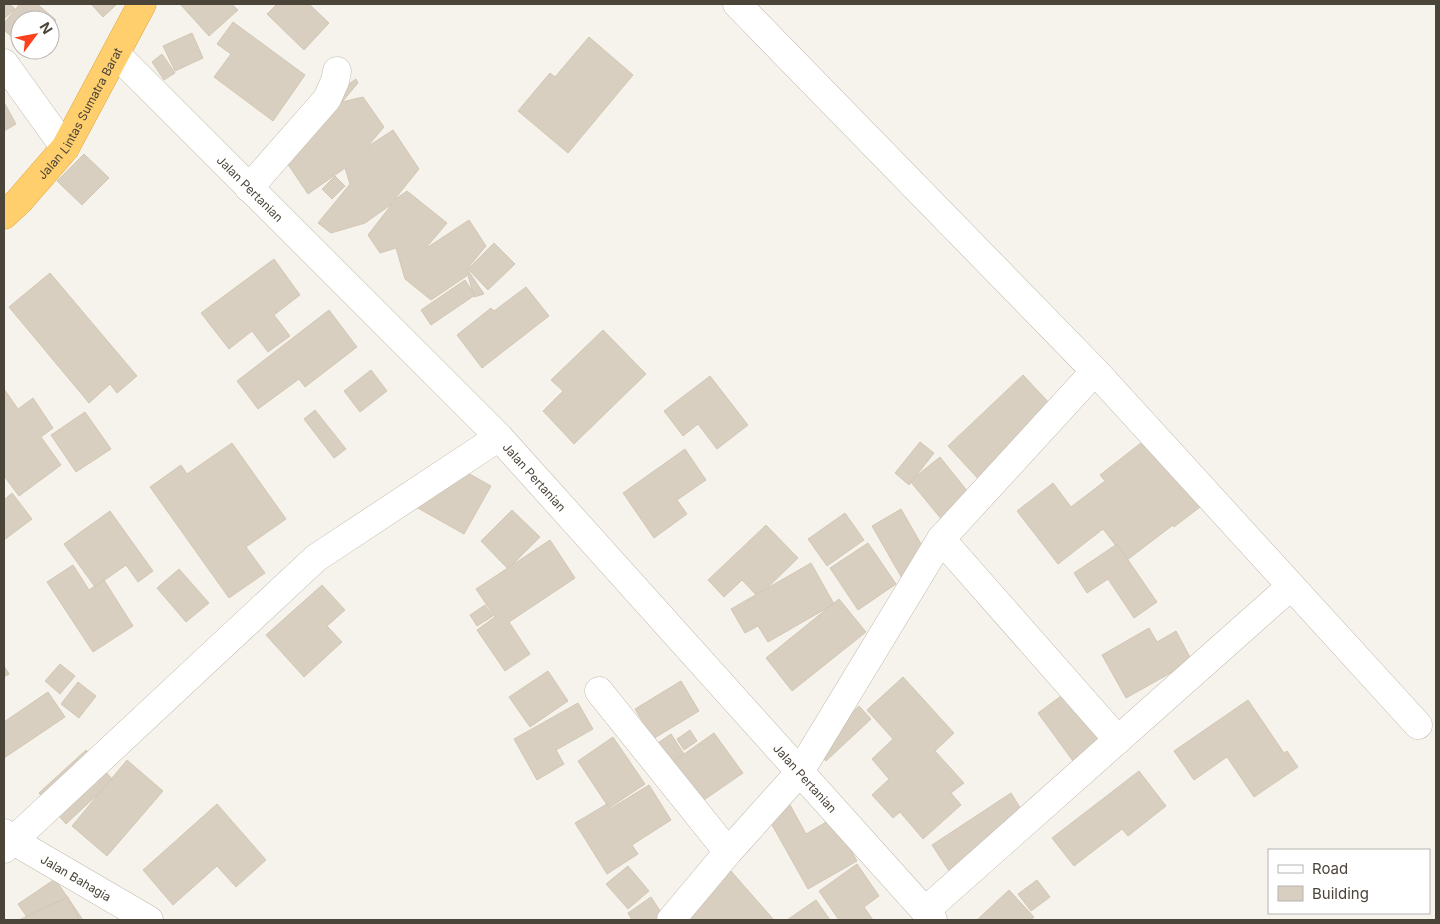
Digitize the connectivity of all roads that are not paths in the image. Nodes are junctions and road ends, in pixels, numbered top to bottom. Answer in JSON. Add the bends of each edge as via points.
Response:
{"nodes":[{"id":1,"x":142,"y":4,"type":"edge"},
{"id":2,"x":737,"y":4,"type":"edge"},
{"id":3,"x":116,"y":54,"type":"junction"},
{"id":4,"x":4,"y":63,"type":"edge"},
{"id":5,"x":337,"y":71,"type":"dead end"},
{"id":6,"x":65,"y":148,"type":"junction"},
{"id":7,"x":249,"y":188,"type":"junction"},
{"id":8,"x":4,"y":215,"type":"edge"},
{"id":9,"x":1095,"y":371,"type":"junction"},
{"id":10,"x":499,"y":437,"type":"junction"},
{"id":11,"x":941,"y":538,"type":"junction"},
{"id":12,"x":1291,"y":586,"type":"junction"},
{"id":13,"x":599,"y":691,"type":"dead end"},
{"id":14,"x":1418,"y":725,"type":"dead end"},
{"id":15,"x":1118,"y":740,"type":"junction"},
{"id":16,"x":799,"y":773,"type":"junction"},
{"id":17,"x":6,"y":841,"type":"edge"},
{"id":18,"x":728,"y":852,"type":"junction"},
{"id":19,"x":929,"y":916,"type":"edge"},
{"id":20,"x":149,"y":920,"type":"edge"},
{"id":21,"x":671,"y":920,"type":"edge"}],
"edges":[{"from":1,"to":3,"type":"highway","name":"Jalan Lintas Sumatra Barat"},
{"from":2,"to":9,"type":"street"},
{"from":3,"to":6,"type":"highway","name":"Jalan Lintas Sumatra Barat"},
{"from":3,"to":7,"type":"street","name":"Jalan Pertanian"},
{"from":4,"to":6,"type":"street"},
{"from":5,"to":7,"type":"street","via":[[327,99]]},
{"from":6,"to":8,"type":"highway","name":"Jalan Lintas Sumatra Barat"},
{"from":7,"to":10,"type":"street","name":"Jalan Pertanian"},
{"from":9,"to":11,"type":"street"},
{"from":9,"to":12,"type":"street"},
{"from":10,"to":16,"type":"street","name":"Jalan Pertanian"},
{"from":10,"to":17,"type":"street","via":[[316,558]]},
{"from":11,"to":15,"type":"street"},
{"from":11,"to":16,"type":"street"},
{"from":12,"to":14,"type":"street"},
{"from":12,"to":15,"type":"street"},
{"from":13,"to":18,"type":"street"},
{"from":15,"to":19,"type":"street"},
{"from":16,"to":18,"type":"street"},
{"from":16,"to":19,"type":"street","name":"Jalan Pertanian"},
{"from":17,"to":20,"type":"street","name":"Jalan Bahagia"},
{"from":18,"to":21,"type":"street"}]}
